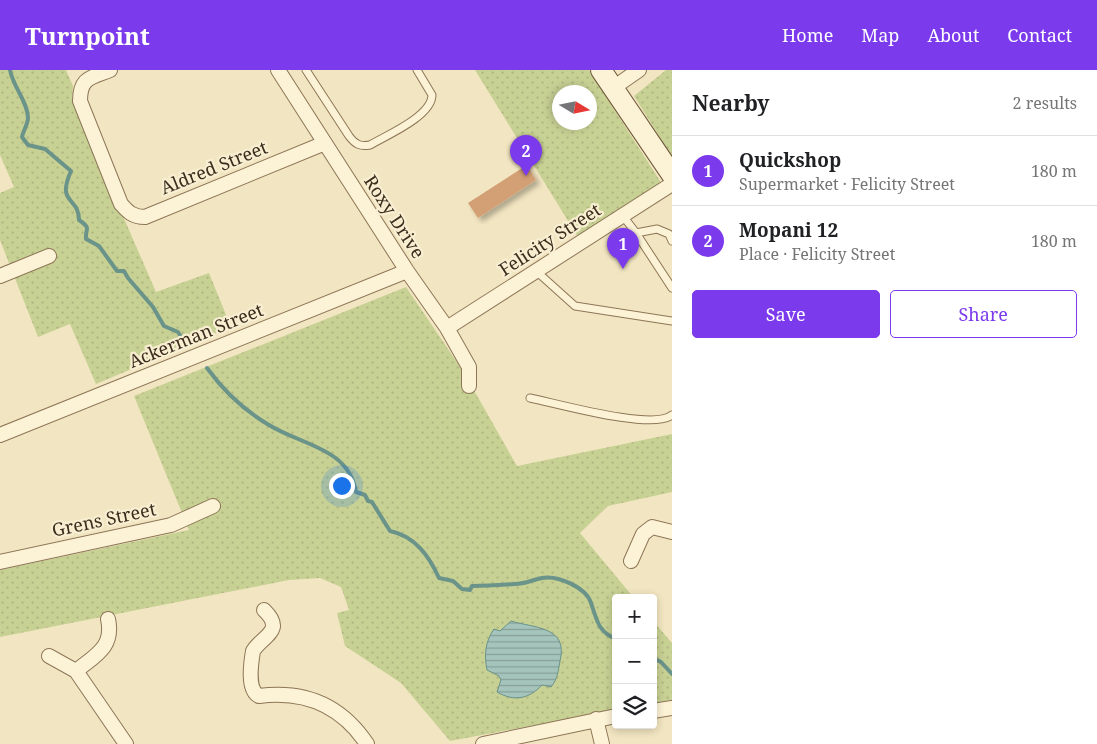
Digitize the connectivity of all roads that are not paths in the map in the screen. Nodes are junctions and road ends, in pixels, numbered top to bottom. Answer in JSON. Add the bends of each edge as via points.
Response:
{"nodes":[{"id":1,"x":110,"y":70,"type":"edge"},
{"id":2,"x":278,"y":70,"type":"edge"},
{"id":3,"x":306,"y":70,"type":"edge"},
{"id":4,"x":417,"y":70,"type":"edge"},
{"id":5,"x":601,"y":70,"type":"edge"},
{"id":6,"x":639,"y":70,"type":"edge"},
{"id":7,"x":613,"y":88,"type":"junction"},
{"id":8,"x":325,"y":142,"type":"junction"},
{"id":9,"x":672,"y":175,"type":"edge"},
{"id":10,"x":672,"y":184,"type":"edge"},
{"id":11,"x":623,"y":216,"type":"junction"},
{"id":12,"x":636,"y":233,"type":"junction"},
{"id":13,"x":672,"y":241,"type":"edge"},
{"id":14,"x":49,"y":256,"type":"dead end"},
{"id":15,"x":536,"y":271,"type":"junction"},
{"id":16,"x":407,"y":272,"type":"junction"},
{"id":17,"x":0,"y":276,"type":"edge"},
{"id":18,"x":672,"y":288,"type":"edge"},
{"id":19,"x":672,"y":321,"type":"edge"},
{"id":20,"x":447,"y":328,"type":"junction"},
{"id":21,"x":469,"y":386,"type":"dead end"},
{"id":22,"x":530,"y":398,"type":"dead end"},
{"id":23,"x":672,"y":415,"type":"edge"},
{"id":24,"x":0,"y":435,"type":"edge"},
{"id":25,"x":213,"y":506,"type":"dead end"},
{"id":26,"x":672,"y":532,"type":"edge"},
{"id":27,"x":630,"y":561,"type":"dead end"},
{"id":28,"x":0,"y":562,"type":"edge"},
{"id":29,"x":264,"y":610,"type":"dead end"},
{"id":30,"x":108,"y":619,"type":"dead end"},
{"id":31,"x":49,"y":656,"type":"dead end"},
{"id":32,"x":76,"y":671,"type":"junction"},
{"id":33,"x":672,"y":708,"type":"edge"},
{"id":34,"x":657,"y":710,"type":"edge"},
{"id":35,"x":612,"y":717,"type":"edge"},
{"id":36,"x":596,"y":720,"type":"junction"},
{"id":37,"x":126,"y":744,"type":"edge"},
{"id":38,"x":367,"y":744,"type":"edge"},
{"id":39,"x":483,"y":744,"type":"edge"},
{"id":40,"x":602,"y":744,"type":"edge"}],
"edges":[{"from":1,"to":8,"type":"street","name":"Aldred Street","via":[[86,80],[80,90],[80,100],[121,204],[137,217],[144,217]]},
{"from":2,"to":8,"type":"street","name":"Roxy Drive"},
{"from":3,"to":4,"type":"lane","via":[[349,136],[364,146],[427,109],[432,95]]},
{"from":5,"to":7,"type":"main road"},
{"from":6,"to":7,"type":"street"},
{"from":7,"to":9,"type":"main road"},
{"from":8,"to":16,"type":"street","name":"Roxy Drive"},
{"from":10,"to":11,"type":"street","name":"Felicity Street"},
{"from":11,"to":12,"type":"lane"},
{"from":11,"to":15,"type":"street","name":"Felicity Street"},
{"from":12,"to":13,"type":"lane","via":[[657,229],[669,234]]},
{"from":12,"to":18,"type":"lane"},
{"from":14,"to":17,"type":"street"},
{"from":15,"to":19,"type":"lane","via":[[575,306]]},
{"from":15,"to":20,"type":"street","name":"Felicity Street"},
{"from":16,"to":20,"type":"street","name":"Roxy Drive"},
{"from":16,"to":24,"type":"street","name":"Ackerman Street"},
{"from":20,"to":21,"type":"street","name":"Roxy Drive","via":[[469,368]]},
{"from":22,"to":23,"type":"lane","via":[[637,420],[661,420]]},
{"from":25,"to":28,"type":"street","name":"Grens Street","via":[[171,525]]},
{"from":26,"to":27,"type":"street","via":[[652,527],[647,530]]},
{"from":29,"to":38,"type":"street","via":[[272,618],[273,625],[269,636],[253,651],[252,687],[255,694],[312,698],[348,720]]},
{"from":30,"to":32,"type":"street","via":[[107,644]]},
{"from":31,"to":32,"type":"street"},
{"from":32,"to":37,"type":"street"},
{"from":33,"to":34,"type":"street"},
{"from":35,"to":36,"type":"street"},
{"from":36,"to":39,"type":"street"},
{"from":36,"to":40,"type":"street"}]}
